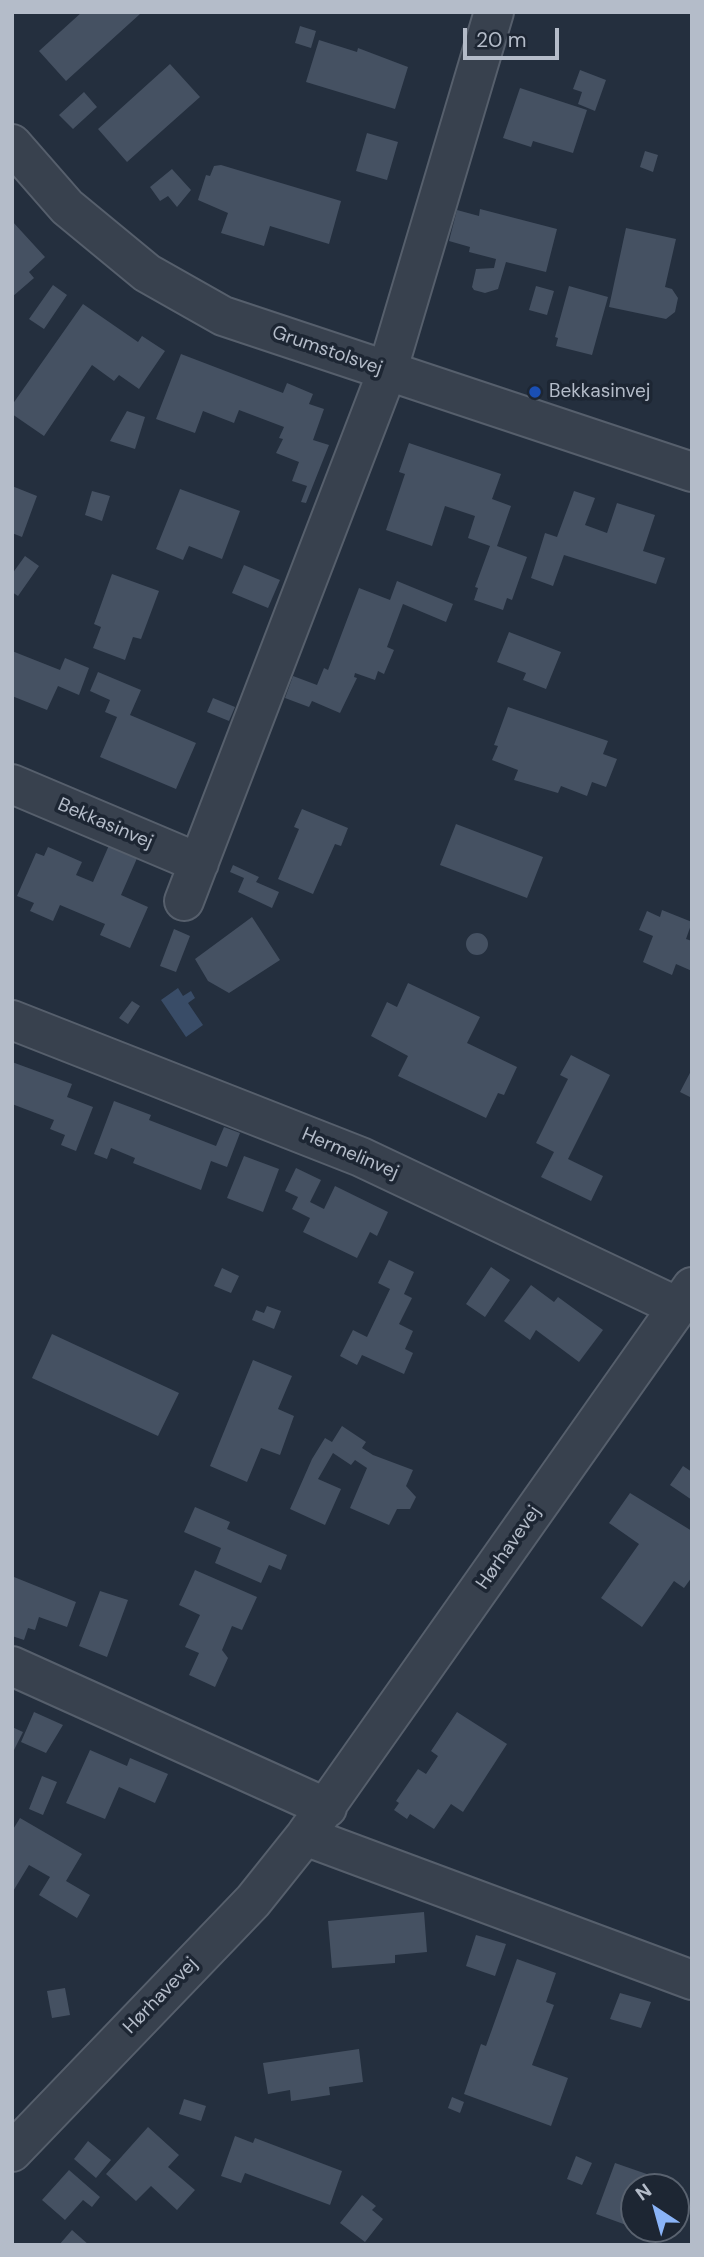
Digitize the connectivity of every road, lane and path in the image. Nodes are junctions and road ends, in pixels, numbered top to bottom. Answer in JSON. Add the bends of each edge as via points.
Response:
{"nodes":[{"id":1,"x":495,"y":12,"type":"edge"},
{"id":2,"x":12,"y":144,"type":"edge"},
{"id":3,"x":387,"y":372,"type":"junction"},
{"id":4,"x":692,"y":472,"type":"edge"},
{"id":5,"x":12,"y":784,"type":"edge"},
{"id":6,"x":198,"y":863,"type":"junction"},
{"id":7,"x":184,"y":901,"type":"dead end"},
{"id":8,"x":12,"y":1020,"type":"edge"},
{"id":9,"x":685,"y":1297,"type":"edge"},
{"id":10,"x":12,"y":1666,"type":"edge"},
{"id":11,"x":316,"y":1822,"type":"junction"},
{"id":12,"x":692,"y":1980,"type":"edge"},
{"id":13,"x":12,"y":2152,"type":"edge"}],
"edges":[{"from":1,"to":3,"type":"street"},
{"from":2,"to":3,"type":"street","name":"Grumstolsvej","via":[[67,207],[147,273],[223,316]]},
{"from":3,"to":4,"type":"street","name":"Grumstolsvej"},
{"from":3,"to":6,"type":"street"},
{"from":5,"to":6,"type":"street","name":"Bekkasinvej"},
{"from":6,"to":7,"type":"street"},
{"from":8,"to":9,"type":"street","name":"Hermelinvej","via":[[361,1157]]},
{"from":9,"to":11,"type":"street","name":"Hørhavevej"},
{"from":10,"to":11,"type":"street"},
{"from":11,"to":12,"type":"street"},
{"from":11,"to":13,"type":"street","name":"Hørhavevej","via":[[253,1901]]}]}
